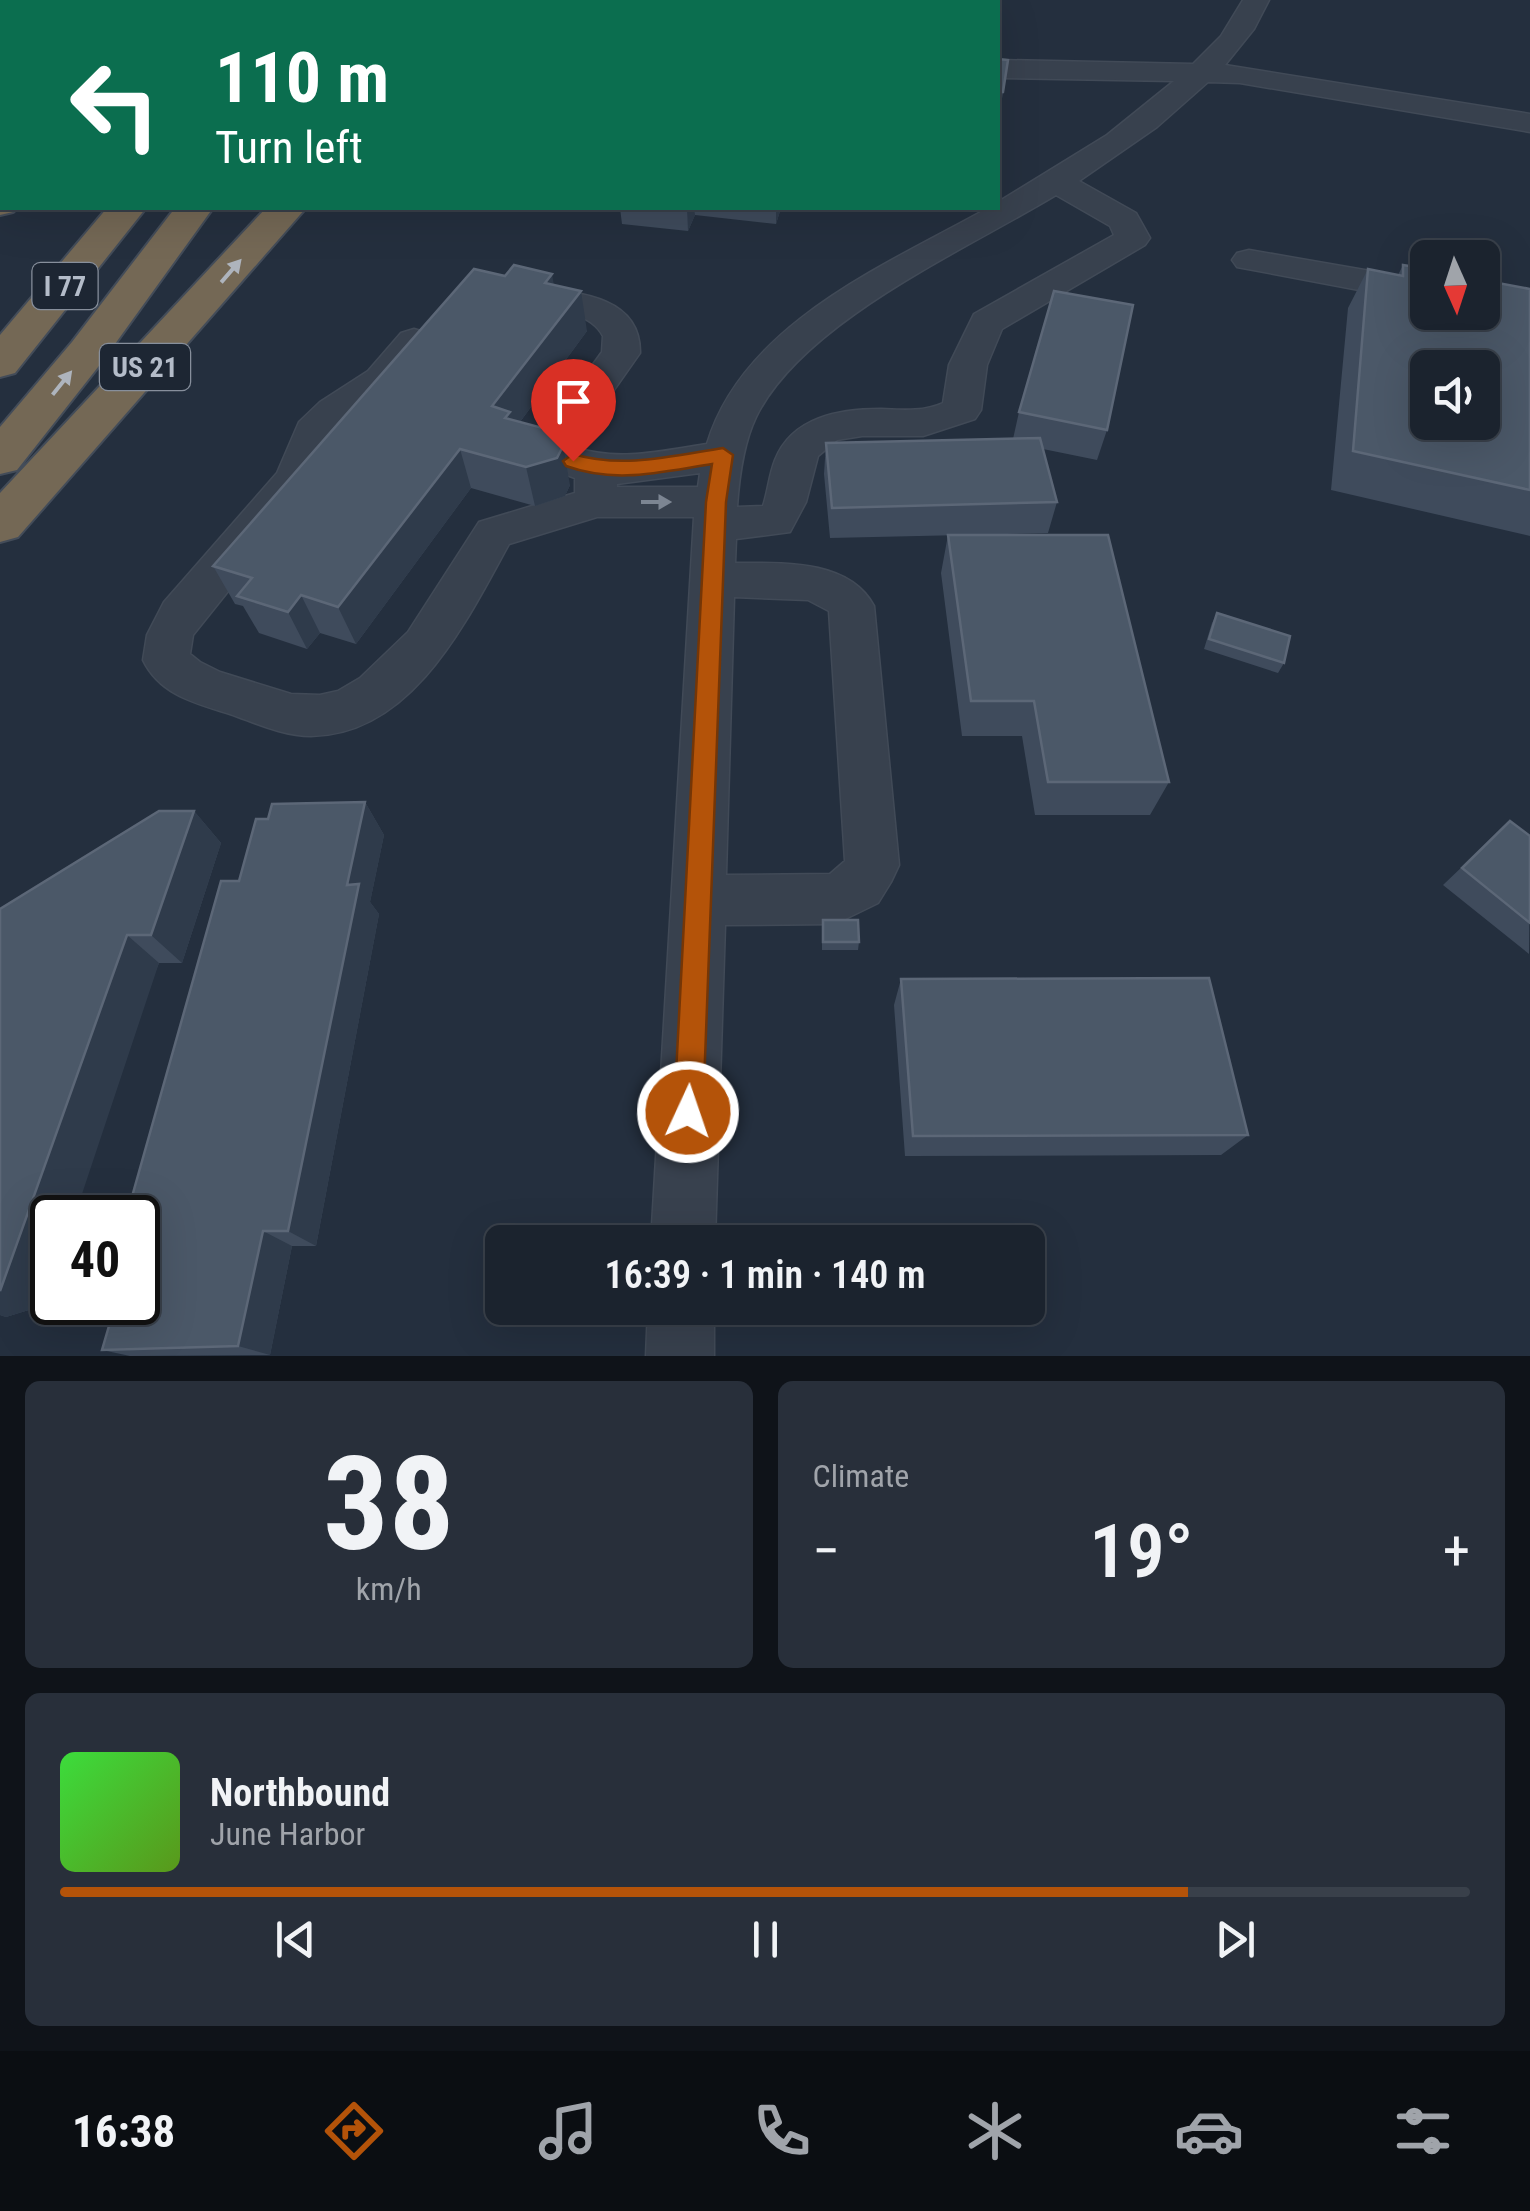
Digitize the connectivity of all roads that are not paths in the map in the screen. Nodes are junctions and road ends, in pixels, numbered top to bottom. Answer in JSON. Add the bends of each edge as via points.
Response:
{"nodes":[{"id":1,"x":1256,"y":0,"type":"edge"},
{"id":2,"x":1000,"y":69,"type":"edge"},
{"id":3,"x":1201,"y":73,"type":"junction"},
{"id":4,"x":1530,"y":123,"type":"edge"},
{"id":5,"x":1055,"y":181,"type":"junction"},
{"id":6,"x":84,"y":210,"type":"edge"},
{"id":7,"x":125,"y":210,"type":"edge"},
{"id":8,"x":193,"y":210,"type":"edge"},
{"id":9,"x":234,"y":210,"type":"edge"},
{"id":10,"x":286,"y":210,"type":"edge"},
{"id":11,"x":1249,"y":260,"type":"dead end"},
{"id":12,"x":1410,"y":289,"type":"edge"},
{"id":13,"x":486,"y":292,"type":"edge"},
{"id":14,"x":442,"y":307,"type":"edge"},
{"id":15,"x":0,"y":310,"type":"edge"},
{"id":16,"x":0,"y":364,"type":"edge"},
{"id":17,"x":723,"y":455,"type":"junction"},
{"id":18,"x":0,"y":458,"type":"edge"},
{"id":19,"x":596,"y":486,"type":"junction"},
{"id":20,"x":716,"y":513,"type":"junction"},
{"id":21,"x":0,"y":522,"type":"edge"},
{"id":22,"x":713,"y":580,"type":"junction"},
{"id":23,"x":698,"y":900,"type":"junction"},
{"id":24,"x":684,"y":1225,"type":"edge"},
{"id":25,"x":681,"y":1325,"type":"edge"},
{"id":26,"x":680,"y":1356,"type":"edge"}],
"edges":[{"from":1,"to":3,"type":"street","via":[[1237,36]]},
{"from":2,"to":3,"type":"street"},
{"from":3,"to":4,"type":"street"},
{"from":3,"to":5,"type":"street","via":[[1140,126]]},
{"from":5,"to":17,"type":"street","via":[[813,326],[765,374],[737,415]]},
{"from":5,"to":20,"type":"street","via":[[1124,220],[1133,238],[987,322],[968,366],[961,410],[934,421],[832,424],[797,454],[786,508],[775,521]]},
{"from":6,"to":15,"type":"highway","number":"I 77"},
{"from":7,"to":16,"type":"highway","number":"I 77"},
{"from":18,"to":8,"type":"highway","number":"I 77","one_way":true},
{"from":9,"to":21,"type":"highway"},
{"from":21,"to":10,"type":"highway","number":"US 21","one_way":true},
{"from":11,"to":12,"type":"street"},
{"from":13,"to":19,"type":"street","via":[[616,319],[624,337],[621,353],[549,453]]},
{"from":14,"to":19,"type":"street","via":[[382,380],[313,432],[295,479],[180,615],[166,660],[182,679],[292,715],[324,716],[360,701],[398,674],[440,624],[494,533]]},
{"from":17,"to":19,"type":"street"},
{"from":17,"to":20,"type":"street"},
{"from":19,"to":20,"type":"street","one_way":true},
{"from":20,"to":22,"type":"street"},
{"from":22,"to":23,"type":"street"},
{"from":22,"to":23,"type":"street","via":[[821,584],[852,606],[872,865],[859,886],[835,898]]},
{"from":23,"to":24,"type":"street"},
{"from":25,"to":26,"type":"street"}]}
